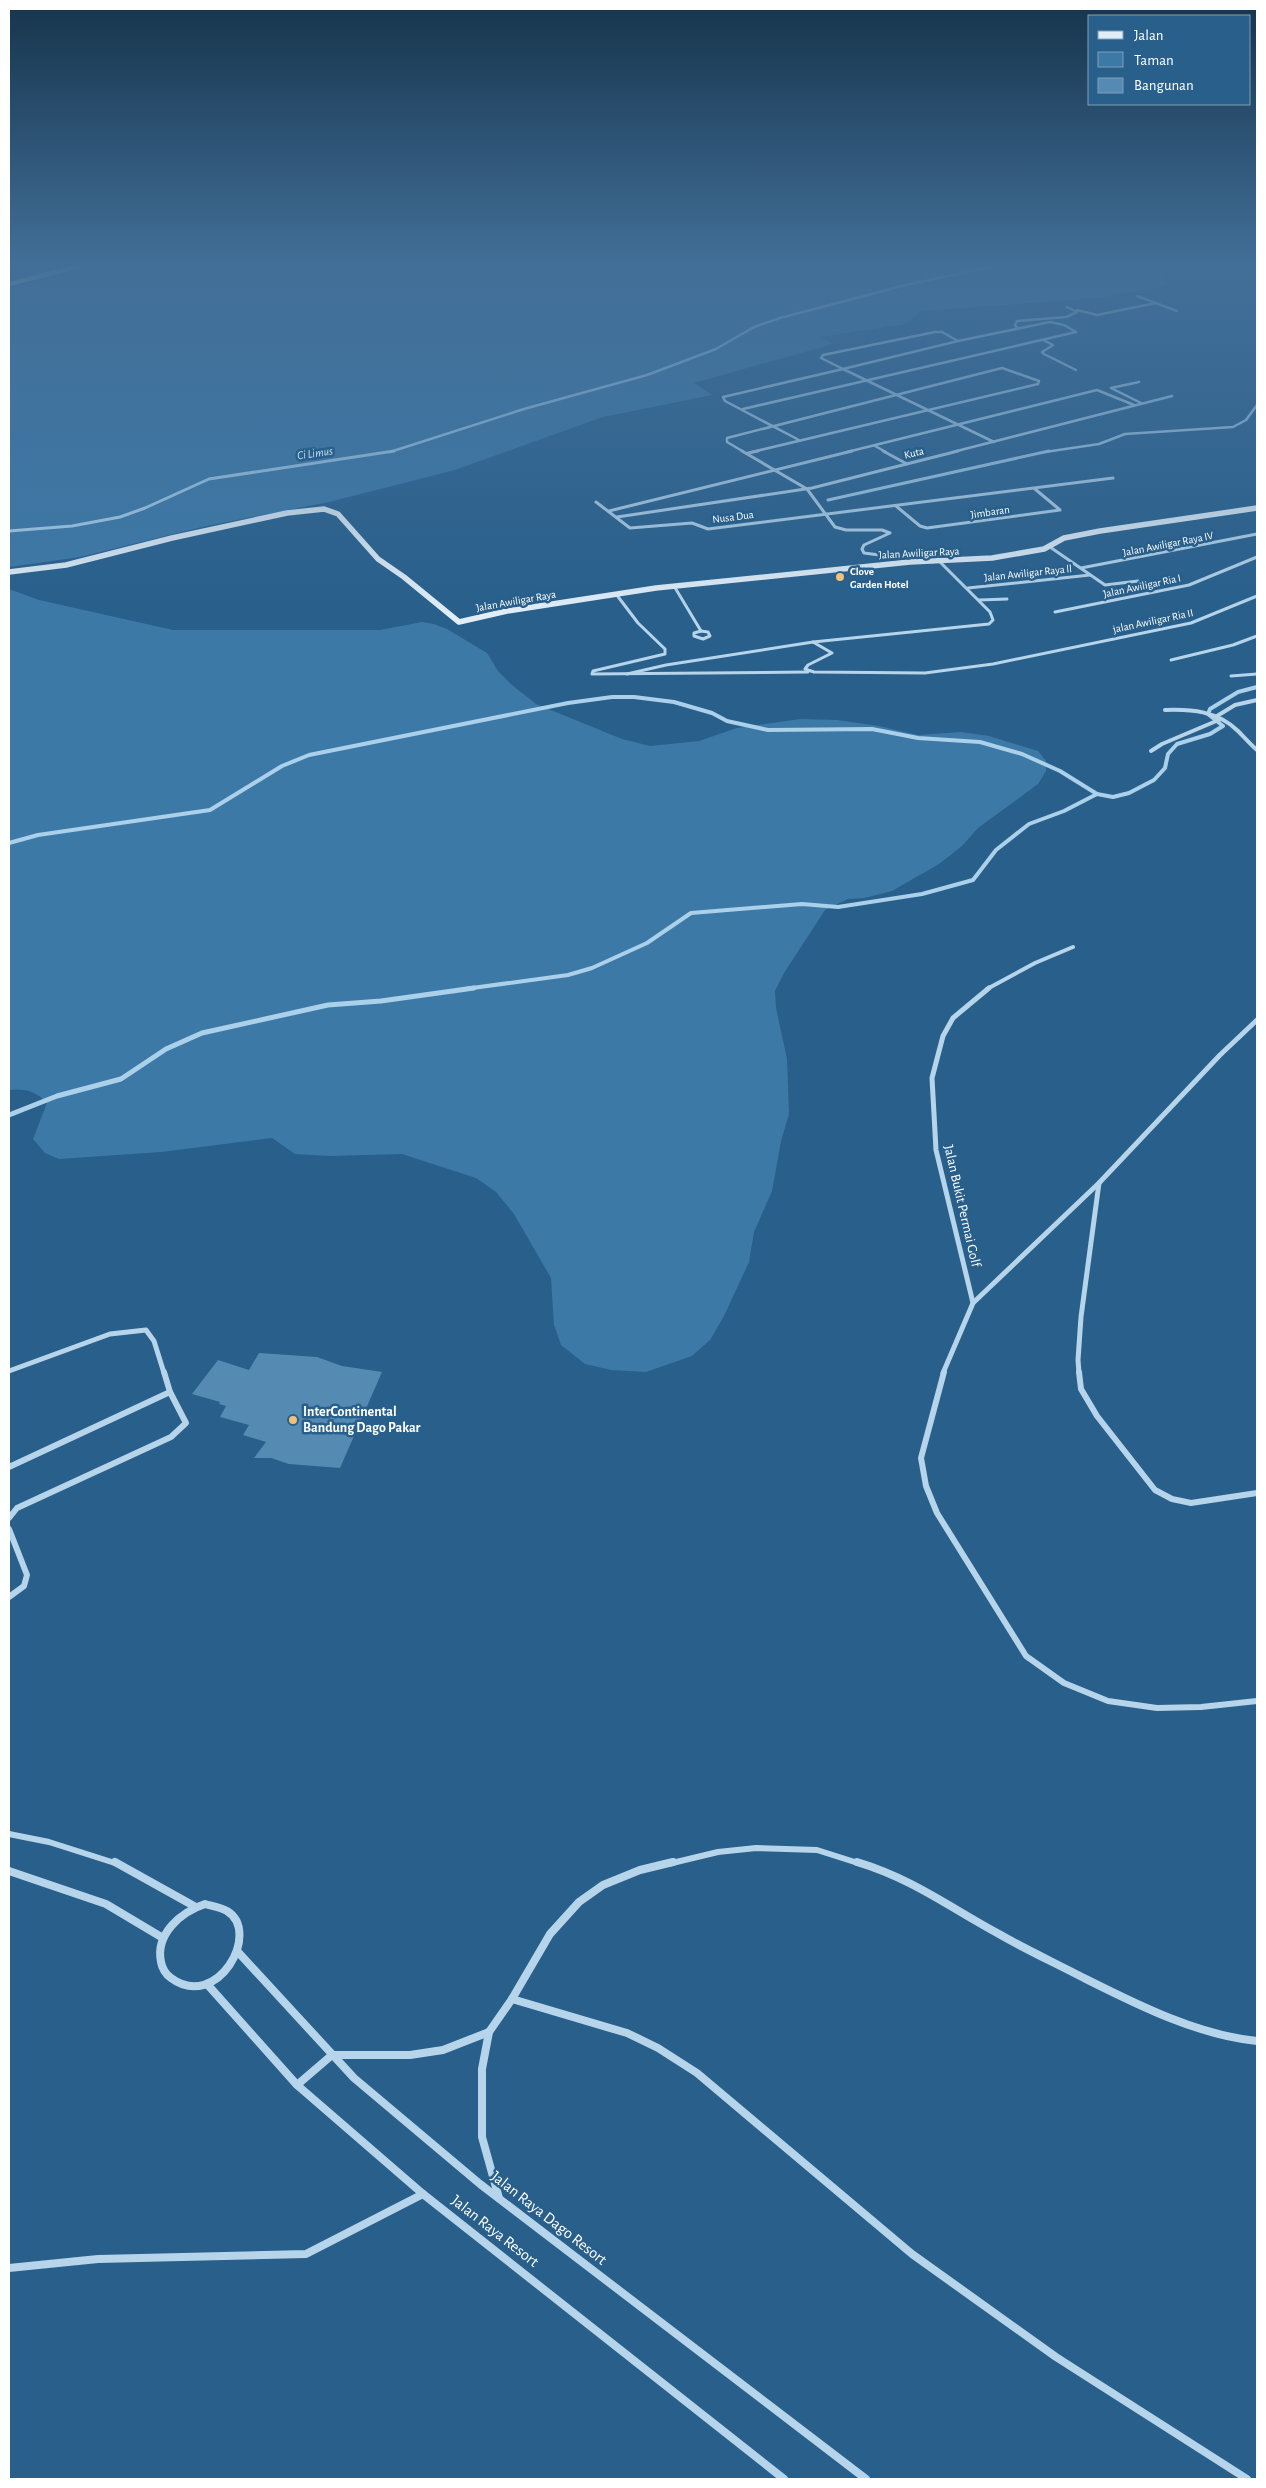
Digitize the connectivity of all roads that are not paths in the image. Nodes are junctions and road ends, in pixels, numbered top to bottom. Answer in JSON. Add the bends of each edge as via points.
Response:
{"nodes":[{"id":1,"x":785,"y":382,"type":"edge"},
{"id":2,"x":863,"y":382,"type":"edge"},
{"id":3,"x":870,"y":382,"type":"edge"},
{"id":4,"x":948,"y":382,"type":"edge"},
{"id":5,"x":1039,"y":382,"type":"edge"},
{"id":6,"x":1139,"y":382,"type":"dead end"},
{"id":7,"x":898,"y":395,"type":"junction"},
{"id":8,"x":1172,"y":396,"type":"dead end"},
{"id":9,"x":1141,"y":403,"type":"junction"},
{"id":10,"x":1134,"y":405,"type":"junction"},
{"id":11,"x":742,"y":410,"type":"junction"},
{"id":12,"x":928,"y":410,"type":"junction"},
{"id":13,"x":773,"y":425,"type":"junction"},
{"id":14,"x":959,"y":425,"type":"junction"},
{"id":15,"x":799,"y":440,"type":"junction"},
{"id":16,"x":994,"y":442,"type":"junction"},
{"id":17,"x":874,"y":446,"type":"junction"},
{"id":18,"x":748,"y":453,"type":"junction"},
{"id":19,"x":907,"y":464,"type":"junction"},
{"id":20,"x":778,"y":470,"type":"junction"},
{"id":21,"x":1113,"y":478,"type":"dead end"},
{"id":22,"x":808,"y":489,"type":"junction"},
{"id":23,"x":1035,"y":489,"type":"junction"},
{"id":24,"x":596,"y":502,"type":"dead end"},
{"id":25,"x":896,"y":506,"type":"junction"},
{"id":26,"x":1257,"y":508,"type":"edge"},
{"id":27,"x":609,"y":511,"type":"junction"},
{"id":28,"x":826,"y":514,"type":"junction"},
{"id":29,"x":617,"y":517,"type":"junction"},
{"id":30,"x":1257,"y":534,"type":"edge"},
{"id":31,"x":1050,"y":547,"type":"junction"},
{"id":32,"x":1257,"y":557,"type":"edge"},
{"id":33,"x":933,"y":562,"type":"junction"},
{"id":34,"x":940,"y":562,"type":"junction"},
{"id":35,"x":1081,"y":568,"type":"junction"},
{"id":36,"x":9,"y":572,"type":"edge"},
{"id":37,"x":1090,"y":575,"type":"junction"},
{"id":38,"x":1138,"y":581,"type":"dead end"},
{"id":39,"x":674,"y":586,"type":"junction"},
{"id":40,"x":968,"y":588,"type":"junction"},
{"id":41,"x":616,"y":594,"type":"junction"},
{"id":42,"x":1257,"y":596,"type":"edge"},
{"id":43,"x":1007,"y":599,"type":"dead end"},
{"id":44,"x":978,"y":600,"type":"junction"},
{"id":45,"x":1055,"y":612,"type":"dead end"},
{"id":46,"x":701,"y":631,"type":"junction"},
{"id":47,"x":1257,"y":636,"type":"edge"},
{"id":48,"x":813,"y":642,"type":"junction"},
{"id":49,"x":1171,"y":660,"type":"dead end"},
{"id":50,"x":814,"y":672,"type":"junction"},
{"id":51,"x":1257,"y":674,"type":"edge"},
{"id":52,"x":624,"y":675,"type":"junction"},
{"id":53,"x":1230,"y":676,"type":"dead end"},
{"id":54,"x":1257,"y":700,"type":"edge"},
{"id":55,"x":1165,"y":710,"type":"dead end"},
{"id":56,"x":1217,"y":716,"type":"junction"},
{"id":57,"x":1221,"y":719,"type":"junction"},
{"id":58,"x":1257,"y":750,"type":"edge"},
{"id":59,"x":1151,"y":751,"type":"dead end"},
{"id":60,"x":1073,"y":947,"type":"dead end"},
{"id":61,"x":1257,"y":1020,"type":"edge"},
{"id":62,"x":1098,"y":1183,"type":"junction"},
{"id":63,"x":974,"y":1303,"type":"junction"},
{"id":64,"x":9,"y":1371,"type":"edge"},
{"id":65,"x":170,"y":1392,"type":"junction"},
{"id":66,"x":9,"y":1467,"type":"edge"},
{"id":67,"x":1257,"y":1493,"type":"edge"},
{"id":68,"x":9,"y":1518,"type":"edge"},
{"id":69,"x":9,"y":1528,"type":"edge"},
{"id":70,"x":9,"y":1597,"type":"edge"},
{"id":71,"x":1257,"y":1701,"type":"edge"},
{"id":72,"x":9,"y":1834,"type":"edge"},
{"id":73,"x":9,"y":1871,"type":"edge"},
{"id":74,"x":194,"y":1906,"type":"junction"},
{"id":75,"x":163,"y":1938,"type":"junction"},
{"id":76,"x":238,"y":1952,"type":"junction"},
{"id":77,"x":207,"y":1984,"type":"junction"},
{"id":78,"x":512,"y":1999,"type":"junction"},
{"id":79,"x":489,"y":2032,"type":"junction"},
{"id":80,"x":1257,"y":2041,"type":"edge"},
{"id":81,"x":332,"y":2055,"type":"junction"},
{"id":82,"x":297,"y":2085,"type":"junction"},
{"id":83,"x":423,"y":2194,"type":"junction"},
{"id":84,"x":499,"y":2198,"type":"junction"},
{"id":85,"x":9,"y":2268,"type":"edge"},
{"id":86,"x":784,"y":2479,"type":"edge"},
{"id":87,"x":866,"y":2479,"type":"edge"},
{"id":88,"x":1247,"y":2479,"type":"edge"}],
"edges":[{"from":1,"to":11,"type":"street","via":[[724,397],[725,401]]},
{"from":2,"to":11,"type":"street"},
{"from":3,"to":7,"type":"street"},
{"from":4,"to":7,"type":"street"},
{"from":5,"to":12,"type":"street"},
{"from":6,"to":9,"type":"street","via":[[1111,388]]},
{"from":7,"to":12,"type":"street"},
{"from":7,"to":13,"type":"street"},
{"from":8,"to":9,"type":"street","name":"Kuta"},
{"from":9,"to":10,"type":"street","name":"Kuta"},
{"from":10,"to":14,"type":"street","name":"Kuta","via":[[1097,390]]},
{"from":10,"to":16,"type":"street","name":"Kuta"},
{"from":11,"to":13,"type":"street"},
{"from":12,"to":14,"type":"street"},
{"from":12,"to":15,"type":"street"},
{"from":13,"to":15,"type":"street"},
{"from":13,"to":18,"type":"street","via":[[727,438],[727,442]]},
{"from":14,"to":16,"type":"street"},
{"from":14,"to":17,"type":"street","name":"Kuta"},
{"from":15,"to":18,"type":"street"},
{"from":16,"to":19,"type":"street","name":"Kuta"},
{"from":17,"to":19,"type":"street"},
{"from":17,"to":20,"type":"street","name":"Kuta"},
{"from":18,"to":20,"type":"street"},
{"from":19,"to":22,"type":"street","name":"Kuta"},
{"from":20,"to":22,"type":"street"},
{"from":20,"to":27,"type":"street"},
{"from":21,"to":23,"type":"street","name":"Jimbaran"},
{"from":22,"to":28,"type":"street"},
{"from":22,"to":29,"type":"street","name":"Nusa Dua"},
{"from":23,"to":25,"type":"street","name":"Jimbaran"},
{"from":23,"to":25,"type":"street","name":"Jimbaran","via":[[1060,510],[928,528],[920,526]]},
{"from":24,"to":27,"type":"street","name":"Nusa Dua"},
{"from":25,"to":28,"type":"street","name":"Jimbaran"},
{"from":26,"to":31,"type":"street","name":"Jalan Awiligar Raya","via":[[1100,531],[1064,538]]},
{"from":27,"to":29,"type":"street","name":"Nusa Dua"},
{"from":28,"to":29,"type":"street","name":"Nusa Dua","via":[[708,529],[692,523],[630,528]]},
{"from":28,"to":33,"type":"street","via":[[839,528],[890,533],[864,545],[864,553],[887,556],[924,552]]},
{"from":30,"to":35,"type":"street","name":"Jalan Awiligar Raya IV"},
{"from":31,"to":34,"type":"street","name":"Jalan Awiligar Raya","via":[[992,558]]},
{"from":31,"to":35,"type":"street"},
{"from":32,"to":45,"type":"street","name":"Jalan Awiligar Ria I","via":[[1182,587]]},
{"from":33,"to":34,"type":"street","name":"Jalan Awiligar Raya"},
{"from":33,"to":39,"type":"street","name":"Jalan Awiligar Raya"},
{"from":34,"to":40,"type":"street"},
{"from":35,"to":37,"type":"street"},
{"from":36,"to":41,"type":"street","name":"Jalan Awiligar Raya","via":[[66,565],[207,530],[287,513],[324,509],[338,514],[378,559],[459,622]]},
{"from":37,"to":38,"type":"street","via":[[1106,585]]},
{"from":37,"to":40,"type":"street","name":"Jalan Awiligar Raya ll"},
{"from":39,"to":41,"type":"street","name":"Jalan Awiligar Raya"},
{"from":39,"to":46,"type":"street"},
{"from":40,"to":44,"type":"street"},
{"from":41,"to":52,"type":"street","via":[[665,651],[660,656],[601,669],[592,674]]},
{"from":42,"to":50,"type":"street","name":"jalan Awiligar Ria II","via":[[1191,623],[993,664],[925,673]]},
{"from":43,"to":44,"type":"street"},
{"from":44,"to":48,"type":"street","via":[[990,612],[992,622]]},
{"from":46,"to":46,"type":"street","via":[[708,632],[710,636],[703,639],[694,636]]},
{"from":47,"to":49,"type":"street"},
{"from":48,"to":50,"type":"street","via":[[832,653],[804,668]]},
{"from":48,"to":52,"type":"street","via":[[666,664]]},
{"from":50,"to":52,"type":"street","name":"jalan Awiligar Ria II"},
{"from":51,"to":53,"type":"street"},
{"from":54,"to":56,"type":"street","via":[[1235,705]]},
{"from":55,"to":56,"type":"street","via":[[1181,709]]},
{"from":56,"to":57,"type":"street"},
{"from":57,"to":58,"type":"street"},
{"from":57,"to":59,"type":"street"},
{"from":60,"to":63,"type":"street","name":"Jalan Bukit Permai Golf","via":[[1035,962],[987,989],[953,1018],[943,1036],[932,1078],[936,1150]]},
{"from":61,"to":62,"type":"street"},
{"from":62,"to":63,"type":"street"},
{"from":62,"to":67,"type":"street","via":[[1081,1317],[1078,1360],[1081,1389],[1097,1416],[1156,1490],[1172,1499],[1191,1502]]},
{"from":63,"to":71,"type":"street","via":[[946,1364],[921,1458],[926,1486],[937,1513],[1026,1656],[1064,1683],[1108,1701],[1157,1708]]},
{"from":64,"to":65,"type":"street","via":[[84,1340],[130,1329],[146,1330],[154,1341]]},
{"from":65,"to":66,"type":"street"},
{"from":65,"to":68,"type":"street","via":[[184,1417],[186,1424],[182,1430],[17,1508]]},
{"from":69,"to":70,"type":"street","via":[[27,1574],[24,1586]]},
{"from":72,"to":74,"type":"street","via":[[49,1842],[118,1863]]},
{"from":73,"to":75,"type":"street","via":[[106,1904]]},
{"from":74,"to":75,"type":"street","via":[[176,1919]]},
{"from":74,"to":76,"type":"street","via":[[217,1905],[234,1917],[241,1938]]},
{"from":75,"to":77,"type":"street","via":[[162,1966],[169,1977],[193,1987]]},
{"from":76,"to":77,"type":"street","via":[[231,1966]]},
{"from":76,"to":81,"type":"street","name":"Jalan Raya Dago Resort"},
{"from":77,"to":82,"type":"street","name":"Jalan Raya Resort"},
{"from":78,"to":79,"type":"street"},
{"from":78,"to":80,"type":"street","via":[[550,1934],[579,1902],[603,1885],[640,1870],[718,1852],[756,1848],[817,1850],[889,1872],[998,1934],[1148,2010],[1236,2039]]},
{"from":78,"to":88,"type":"street","via":[[616,2029],[658,2048],[697,2073],[912,2254],[1056,2357]]},
{"from":79,"to":81,"type":"street","via":[[443,2050],[410,2055]]},
{"from":79,"to":84,"type":"street","via":[[482,2069],[482,2137]]},
{"from":81,"to":82,"type":"street"},
{"from":81,"to":84,"type":"street","name":"Jalan Raya Dago Resort","via":[[354,2078]]},
{"from":82,"to":83,"type":"street","name":"Jalan Raya Resort"},
{"from":83,"to":85,"type":"street","via":[[306,2254],[98,2259]]},
{"from":83,"to":86,"type":"street","name":"Jalan Raya Resort"},
{"from":84,"to":87,"type":"street","name":"Jalan Raya Dago Resort"}]}
